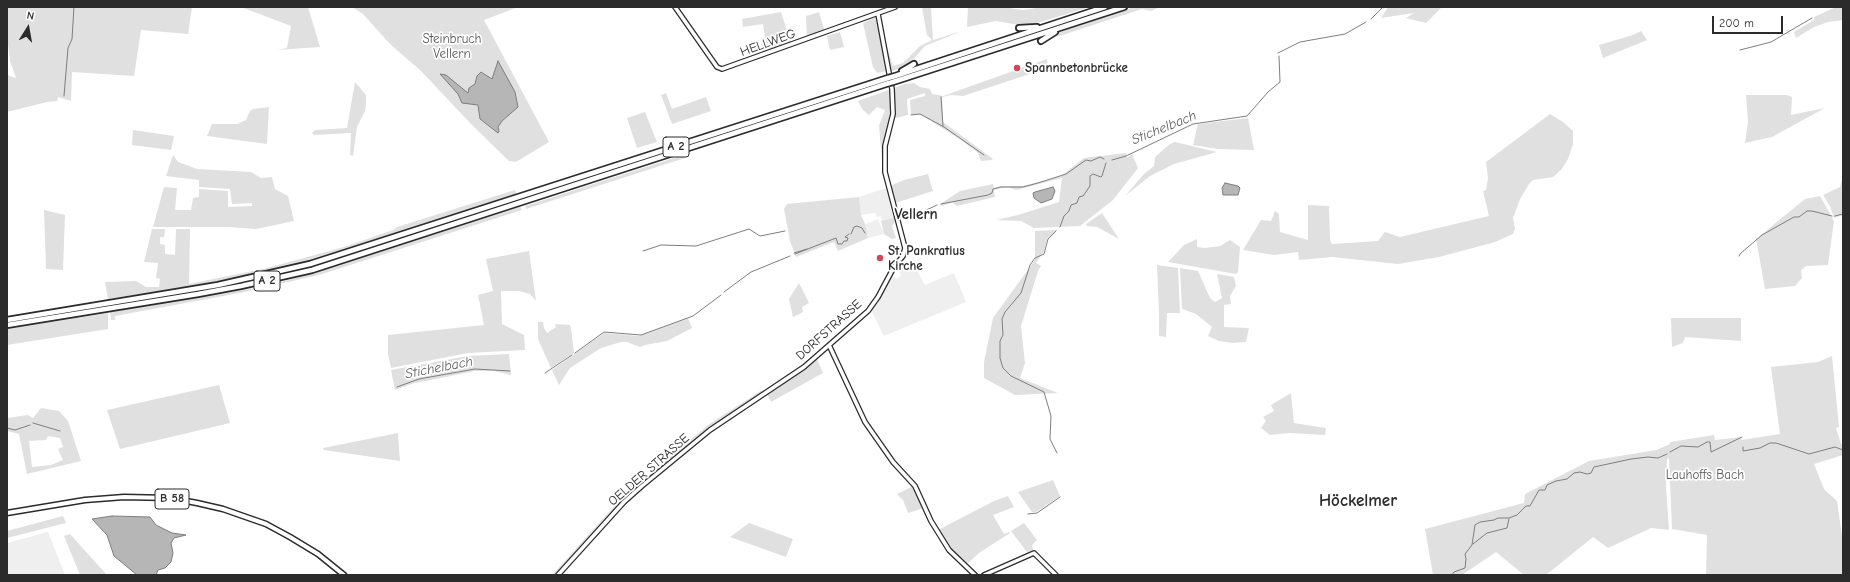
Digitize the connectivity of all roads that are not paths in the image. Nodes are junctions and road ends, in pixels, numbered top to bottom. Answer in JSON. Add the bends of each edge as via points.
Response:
{"nodes":[{"id":1,"x":675,"y":7,"type":"edge"},
{"id":2,"x":895,"y":7,"type":"edge"},
{"id":3,"x":1106,"y":7,"type":"edge"},
{"id":4,"x":1124,"y":7,"type":"edge"},
{"id":5,"x":879,"y":13,"type":"junction"},
{"id":6,"x":1050,"y":25,"type":"junction"},
{"id":7,"x":1067,"y":25,"type":"junction"},
{"id":8,"x":1019,"y":28,"type":"dead end"},
{"id":9,"x":1041,"y":41,"type":"dead end"},
{"id":10,"x":914,"y":64,"type":"dead end"},
{"id":11,"x":890,"y":77,"type":"junction"},
{"id":12,"x":909,"y":80,"type":"dead end"},
{"id":13,"x":891,"y":83,"type":"junction"},
{"id":14,"x":7,"y":320,"type":"edge"},
{"id":15,"x":7,"y":326,"type":"edge"},
{"id":16,"x":829,"y":345,"type":"junction"},
{"id":17,"x":765,"y":393,"type":"joint"},
{"id":18,"x":7,"y":512,"type":"edge"},
{"id":19,"x":344,"y":575,"type":"edge"},
{"id":20,"x":558,"y":575,"type":"edge"},
{"id":21,"x":976,"y":575,"type":"edge"},
{"id":22,"x":984,"y":575,"type":"edge"},
{"id":23,"x":1056,"y":575,"type":"edge"}],
"edges":[{"from":1,"to":5,"type":"street","name":"HELLWEG","via":[[717,67],[726,69]]},
{"from":2,"to":5,"type":"street"},
{"from":3,"to":6,"type":"highway","number":"A 2"},
{"from":4,"to":7,"type":"highway","number":"A 2"},
{"from":5,"to":16,"type":"street","name":"DORFSTRASSE","via":[[892,89],[892,114],[885,146],[885,172],[905,251],[873,305]]},
{"from":6,"to":8,"type":"highway"},
{"from":6,"to":11,"type":"highway","number":"A 2"},
{"from":7,"to":9,"type":"highway"},
{"from":7,"to":13,"type":"highway","number":"A 2"},
{"from":10,"to":11,"type":"highway"},
{"from":11,"to":14,"type":"highway","number":"A 2","via":[[352,252],[277,273]]},
{"from":12,"to":13,"type":"highway"},
{"from":13,"to":15,"type":"highway","number":"A 2","via":[[354,258],[281,278]]},
{"from":16,"to":17,"type":"street","name":"DORFSTRASSE","via":[[804,367]]},
{"from":16,"to":21,"type":"street","via":[[865,422],[893,462],[915,486],[931,521],[949,550]]},
{"from":17,"to":20,"type":"street","name":"OELDER STRASSE","via":[[710,430],[642,486],[624,502]]},
{"from":18,"to":19,"type":"main road","number":"B 58","via":[[124,497],[170,498],[213,506],[266,524],[318,554]]},
{"from":22,"to":23,"type":"street","via":[[1034,553]]}]}
